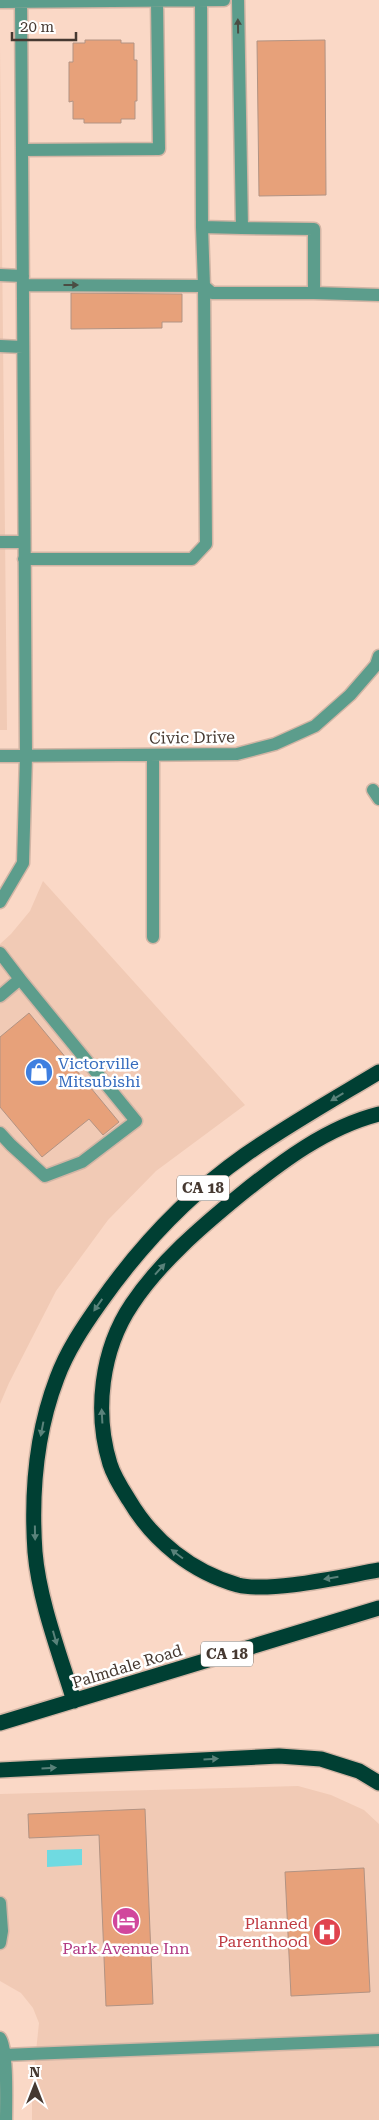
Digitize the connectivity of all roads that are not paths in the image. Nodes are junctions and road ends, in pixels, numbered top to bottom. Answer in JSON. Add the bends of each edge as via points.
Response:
{"nodes":[{"id":1,"x":201,"y":0,"type":"edge"},
{"id":2,"x":224,"y":0,"type":"edge"},
{"id":3,"x":238,"y":0,"type":"edge"},
{"id":4,"x":20,"y":1,"type":"edge"},
{"id":5,"x":157,"y":1,"type":"edge"},
{"id":6,"x":0,"y":2,"type":"edge"},
{"id":7,"x":22,"y":150,"type":"junction"},
{"id":8,"x":202,"y":228,"type":"junction"},
{"id":9,"x":242,"y":228,"type":"junction"},
{"id":10,"x":0,"y":275,"type":"edge"},
{"id":11,"x":23,"y":280,"type":"junction"},
{"id":12,"x":204,"y":286,"type":"junction"},
{"id":13,"x":314,"y":293,"type":"junction"},
{"id":14,"x":379,"y":295,"type":"edge"},
{"id":15,"x":0,"y":346,"type":"edge"},
{"id":16,"x":23,"y":347,"type":"junction"},
{"id":17,"x":0,"y":542,"type":"edge"},
{"id":18,"x":24,"y":542,"type":"junction"},
{"id":19,"x":24,"y":559,"type":"junction"},
{"id":20,"x":379,"y":656,"type":"edge"},
{"id":21,"x":153,"y":755,"type":"junction"},
{"id":22,"x":0,"y":756,"type":"edge"},
{"id":23,"x":26,"y":756,"type":"junction"},
{"id":24,"x":0,"y":902,"type":"edge"},
{"id":25,"x":153,"y":937,"type":"dead end"},
{"id":26,"x":0,"y":952,"type":"edge"},
{"id":27,"x":20,"y":980,"type":"junction"},
{"id":28,"x":0,"y":996,"type":"edge"},
{"id":29,"x":379,"y":1072,"type":"edge"},
{"id":30,"x":379,"y":1114,"type":"edge"},
{"id":31,"x":0,"y":1133,"type":"edge"},
{"id":32,"x":379,"y":1570,"type":"edge"},
{"id":33,"x":379,"y":1608,"type":"edge"},
{"id":34,"x":74,"y":1701,"type":"junction"},
{"id":35,"x":0,"y":1723,"type":"edge"},
{"id":36,"x":0,"y":1770,"type":"edge"},
{"id":37,"x":379,"y":1783,"type":"edge"},
{"id":38,"x":0,"y":1902,"type":"edge"},
{"id":39,"x":0,"y":1944,"type":"edge"},
{"id":40,"x":0,"y":2038,"type":"edge"},
{"id":41,"x":379,"y":2040,"type":"edge"},
{"id":42,"x":4,"y":2055,"type":"junction"},
{"id":43,"x":6,"y":2120,"type":"edge"}],
"edges":[{"from":1,"to":2,"type":"street"},
{"from":1,"to":5,"type":"street"},
{"from":1,"to":8,"type":"street"},
{"from":9,"to":3,"type":"street","one_way":true},
{"from":4,"to":5,"type":"street"},
{"from":4,"to":6,"type":"street"},
{"from":4,"to":7,"type":"street"},
{"from":5,"to":7,"type":"street","via":[[159,149]]},
{"from":7,"to":11,"type":"street"},
{"from":8,"to":9,"type":"street"},
{"from":8,"to":12,"type":"street"},
{"from":9,"to":13,"type":"street","via":[[314,229]]},
{"from":10,"to":11,"type":"street"},
{"from":11,"to":12,"type":"street","one_way":true},
{"from":11,"to":16,"type":"street"},
{"from":12,"to":13,"type":"street","via":[[212,293]]},
{"from":12,"to":19,"type":"street","via":[[206,544],[192,559]]},
{"from":13,"to":14,"type":"street"},
{"from":15,"to":16,"type":"street"},
{"from":16,"to":18,"type":"street"},
{"from":17,"to":18,"type":"street"},
{"from":18,"to":19,"type":"street"},
{"from":19,"to":23,"type":"street"},
{"from":20,"to":21,"type":"street","name":"Civic Drive","via":[[376,665],[350,695],[315,726],[275,744],[236,754]]},
{"from":21,"to":23,"type":"street","name":"Civic Drive"},
{"from":21,"to":25,"type":"street"},
{"from":22,"to":23,"type":"street","name":"Civic Drive"},
{"from":23,"to":24,"type":"street","via":[[23,863]]},
{"from":26,"to":27,"type":"street"},
{"from":27,"to":28,"type":"street"},
{"from":27,"to":31,"type":"street","via":[[136,1121],[82,1162],[45,1176]]},
{"from":29,"to":34,"type":"highway","number":"CA 18","one_way":true,"via":[[246,1155],[186,1203],[132,1259],[70,1350],[49,1401],[34,1485],[35,1553],[42,1591]]},
{"from":32,"to":30,"type":"highway","one_way":true,"via":[[272,1587],[240,1585],[188,1563],[152,1532],[120,1485],[106,1448],[102,1404],[106,1368],[120,1327],[131,1306],[164,1264],[269,1173],[340,1128]]},
{"from":33,"to":34,"type":"highway","name":"Palmdale Road","number":"CA 18"},
{"from":34,"to":35,"type":"highway","name":"Palmdale Road","number":"CA 18"},
{"from":36,"to":37,"type":"highway","one_way":true,"via":[[279,1756],[321,1759],[359,1772]]},
{"from":38,"to":39,"type":"street"},
{"from":40,"to":42,"type":"street"},
{"from":41,"to":42,"type":"street"},
{"from":42,"to":43,"type":"street"}]}
